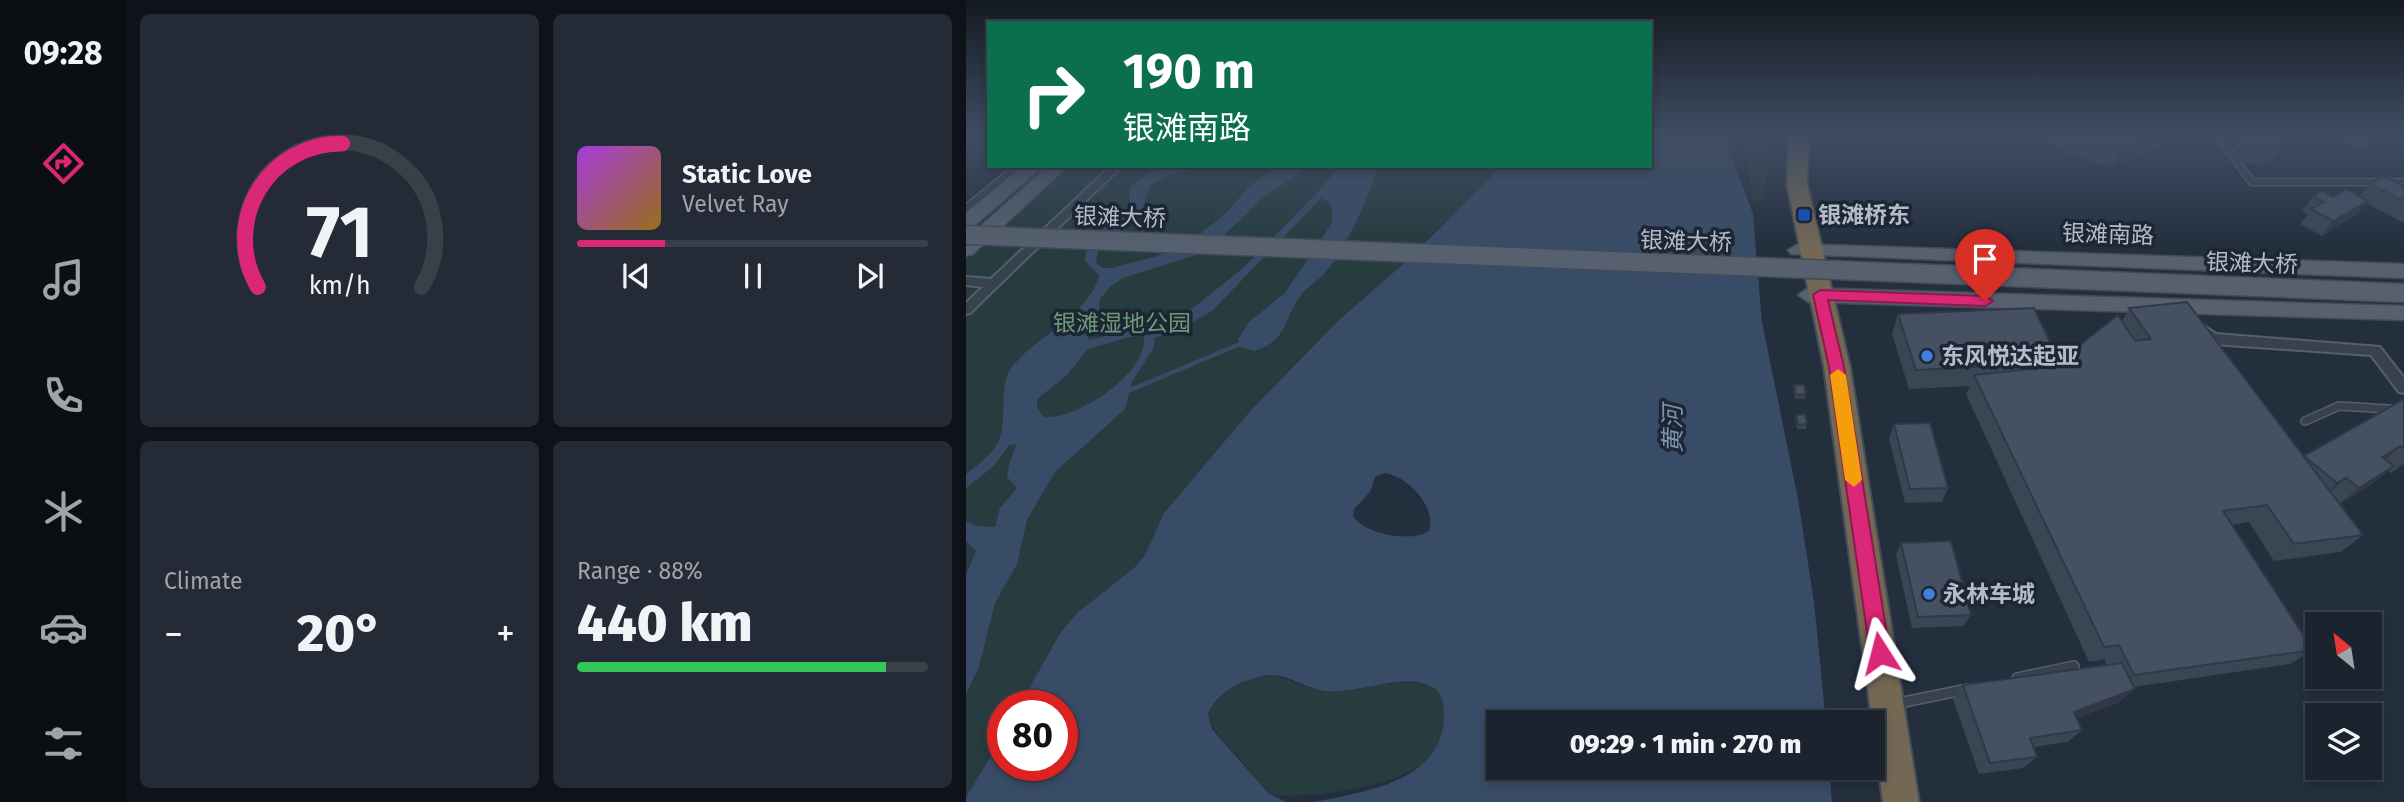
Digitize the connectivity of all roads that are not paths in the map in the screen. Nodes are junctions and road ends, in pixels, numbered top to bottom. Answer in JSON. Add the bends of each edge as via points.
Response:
{"nodes":[{"id":1,"x":1012,"y":172,"type":"edge"},
{"id":2,"x":1026,"y":172,"type":"edge"},
{"id":3,"x":1052,"y":172,"type":"edge"},
{"id":4,"x":1110,"y":172,"type":"edge"},
{"id":5,"x":1787,"y":172,"type":"edge"},
{"id":6,"x":1797,"y":172,"type":"edge"},
{"id":7,"x":2245,"y":172,"type":"edge"},
{"id":8,"x":2404,"y":182,"type":"edge"},
{"id":9,"x":1006,"y":214,"type":"junction"},
{"id":10,"x":968,"y":217,"type":"edge"},
{"id":11,"x":966,"y":235,"type":"edge"},
{"id":12,"x":966,"y":250,"type":"edge"},
{"id":13,"x":1804,"y":250,"type":"junction"},
{"id":14,"x":2404,"y":271,"type":"edge"},
{"id":15,"x":966,"y":281,"type":"edge"},
{"id":16,"x":994,"y":284,"type":"junction"},
{"id":17,"x":2404,"y":285,"type":"edge"},
{"id":18,"x":2404,"y":293,"type":"edge"},
{"id":19,"x":1814,"y":295,"type":"junction"},
{"id":20,"x":2178,"y":308,"type":"junction"},
{"id":21,"x":966,"y":310,"type":"edge"},
{"id":22,"x":2404,"y":313,"type":"edge"},
{"id":23,"x":2404,"y":388,"type":"edge"},
{"id":24,"x":2404,"y":410,"type":"edge"},
{"id":25,"x":2305,"y":421,"type":"dead end"},
{"id":26,"x":2074,"y":666,"type":"dead end"},
{"id":27,"x":2008,"y":680,"type":"edge"},
{"id":28,"x":1981,"y":686,"type":"edge"},
{"id":29,"x":1881,"y":707,"type":"junction"},
{"id":30,"x":1884,"y":802,"type":"edge"},
{"id":31,"x":1901,"y":802,"type":"edge"}],
"edges":[{"from":1,"to":10,"type":"lane"},
{"from":2,"to":10,"type":"main road"},
{"from":3,"to":9,"type":"main road"},
{"from":4,"to":16,"type":"street"},
{"from":5,"to":13,"type":"highway"},
{"from":6,"to":13,"type":"highway"},
{"from":7,"to":8,"type":"lane","via":[[2252,182]]},
{"from":9,"to":10,"type":"main road"},
{"from":9,"to":12,"type":"main road"},
{"from":10,"to":17,"type":"main road","name":"银滩大桥"},
{"from":11,"to":18,"type":"main road","name":"银滩大桥","bridge":true},
{"from":13,"to":14,"type":"main road","name":"银滩南路"},
{"from":13,"to":19,"type":"highway"},
{"from":15,"to":16,"type":"street"},
{"from":16,"to":21,"type":"street"},
{"from":19,"to":20,"type":"main road"},
{"from":19,"to":29,"type":"highway","via":[[1837,367]]},
{"from":20,"to":22,"type":"main road"},
{"from":20,"to":23,"type":"street","via":[[2213,339],[2375,349]]},
{"from":24,"to":25,"type":"lane","via":[[2339,406]]},
{"from":26,"to":27,"type":"lane"},
{"from":28,"to":29,"type":"lane"},
{"from":29,"to":30,"type":"highway"},
{"from":29,"to":31,"type":"highway"}]}
